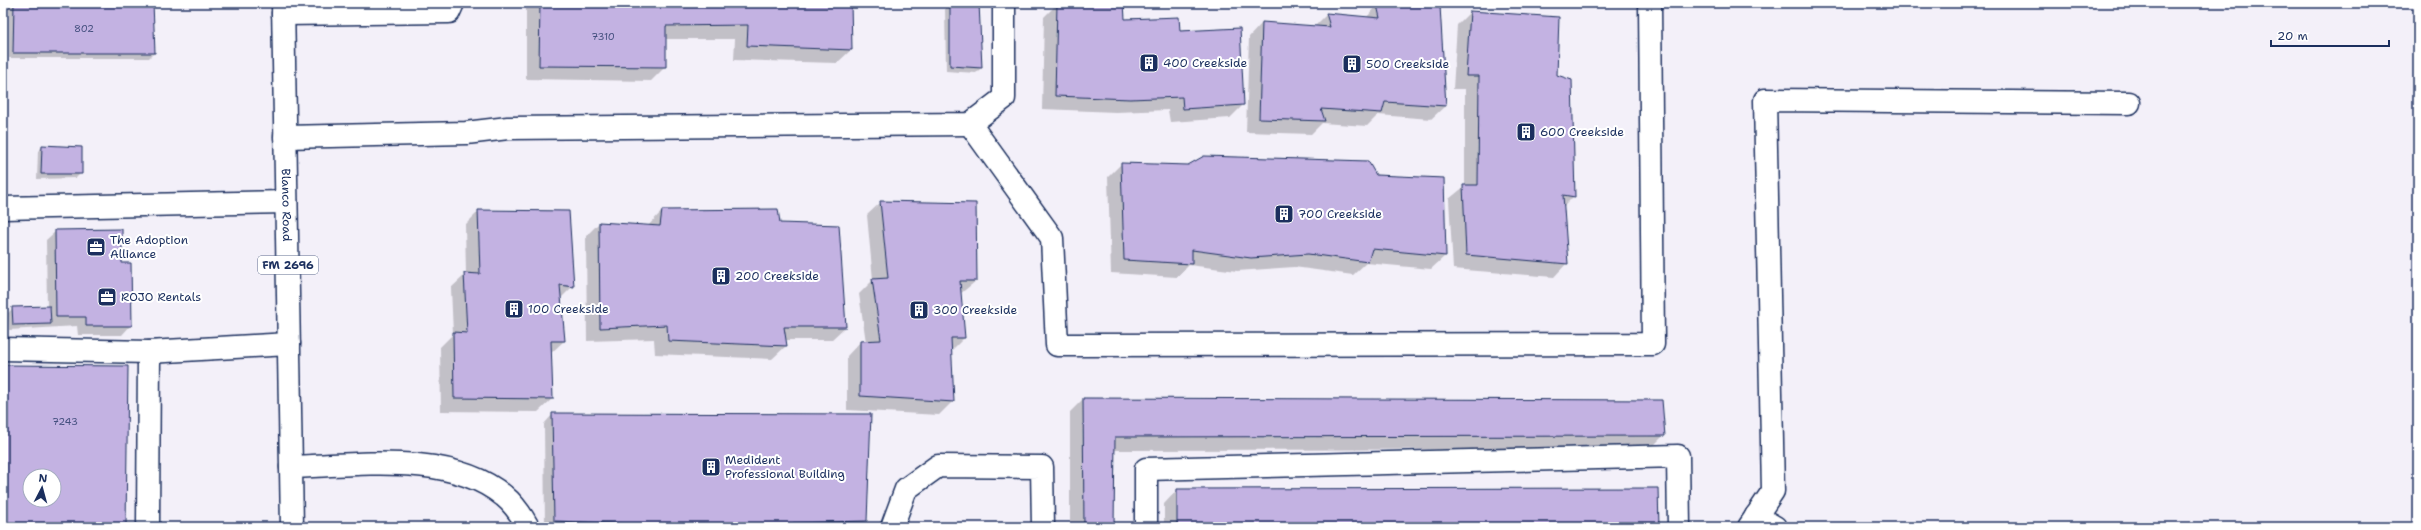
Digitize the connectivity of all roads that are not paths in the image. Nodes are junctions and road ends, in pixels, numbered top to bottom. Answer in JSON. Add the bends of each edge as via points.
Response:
{"nodes":[{"id":1,"x":453,"y":3,"type":"edge"},
{"id":2,"x":1004,"y":3,"type":"edge"},
{"id":3,"x":1650,"y":3,"type":"edge"},
{"id":4,"x":283,"y":9,"type":"edge"},
{"id":5,"x":2129,"y":103,"type":"dead end"},
{"id":6,"x":970,"y":124,"type":"junction"},
{"id":7,"x":285,"y":137,"type":"junction"},
{"id":8,"x":286,"y":202,"type":"junction"},
{"id":9,"x":3,"y":208,"type":"edge"},
{"id":10,"x":289,"y":344,"type":"junction"},
{"id":11,"x":3,"y":349,"type":"edge"},
{"id":12,"x":149,"y":352,"type":"junction"},
{"id":13,"x":291,"y":467,"type":"junction"},
{"id":14,"x":1753,"y":522,"type":"edge"},
{"id":15,"x":148,"y":527,"type":"edge"},
{"id":16,"x":292,"y":527,"type":"edge"},
{"id":17,"x":528,"y":527,"type":"edge"},
{"id":18,"x":892,"y":527,"type":"edge"},
{"id":19,"x":1043,"y":527,"type":"edge"},
{"id":20,"x":1146,"y":527,"type":"edge"},
{"id":21,"x":1679,"y":527,"type":"edge"},
{"id":22,"x":1775,"y":527,"type":"edge"}],
"edges":[{"from":1,"to":4,"type":"main road","via":[[449,12]]},
{"from":2,"to":6,"type":"main road","via":[[1004,98]]},
{"from":3,"to":6,"type":"main road","via":[[1653,344],[1057,345],[1052,238]]},
{"from":4,"to":7,"type":"main road","name":"Blanco Road","number":"FM 2696"},
{"from":5,"to":14,"type":"main road","via":[[1765,100],[1773,491]]},
{"from":6,"to":7,"type":"main road","via":[[508,128],[466,133]]},
{"from":7,"to":8,"type":"main road","name":"Blanco Road","number":"FM 2696"},
{"from":8,"to":9,"type":"main road"},
{"from":8,"to":10,"type":"main road","name":"Blanco Road","number":"FM 2696"},
{"from":10,"to":12,"type":"main road"},
{"from":10,"to":13,"type":"main road","name":"Blanco Road","number":"FM 2696"},
{"from":11,"to":12,"type":"main road"},
{"from":12,"to":15,"type":"main road"},
{"from":13,"to":16,"type":"main road","name":"Blanco Road","number":"FM 2696"},
{"from":13,"to":17,"type":"main road","via":[[400,464],[439,468],[477,478],[505,496]]},
{"from":14,"to":22,"type":"main road"},
{"from":18,"to":19,"type":"main road","via":[[906,489],[938,466],[1042,467]]},
{"from":20,"to":21,"type":"main road","via":[[1146,469],[1678,456]]}]}
